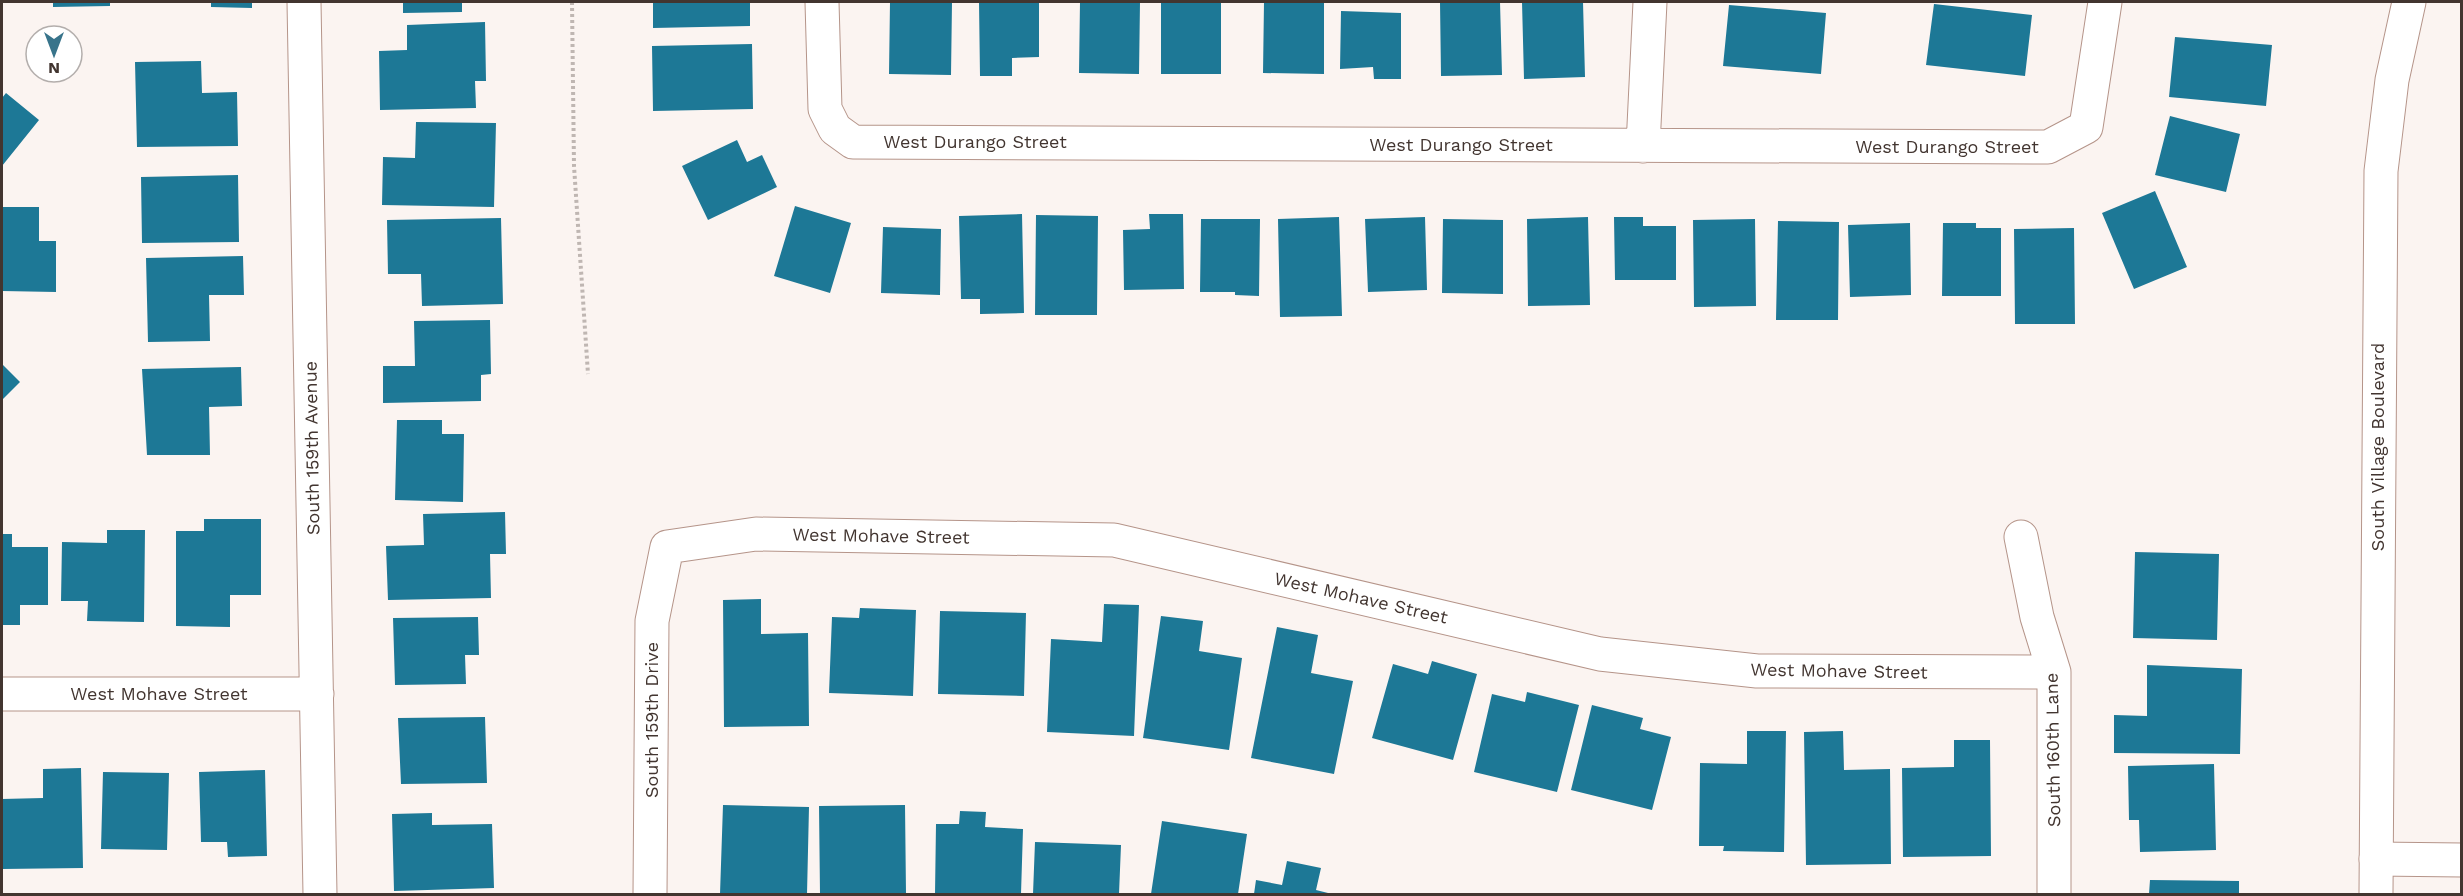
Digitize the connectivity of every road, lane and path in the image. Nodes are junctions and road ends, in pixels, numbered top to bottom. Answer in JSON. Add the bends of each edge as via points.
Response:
{"nodes":[{"id":1,"x":304,"y":2,"type":"edge"},
{"id":2,"x":572,"y":2,"type":"edge"},
{"id":3,"x":822,"y":2,"type":"edge"},
{"id":4,"x":1650,"y":2,"type":"edge"},
{"id":5,"x":2105,"y":2,"type":"edge"},
{"id":6,"x":2409,"y":2,"type":"edge"},
{"id":7,"x":1643,"y":146,"type":"junction"},
{"id":8,"x":588,"y":374,"type":"dead end"},
{"id":9,"x":2021,"y":537,"type":"dead end"},
{"id":10,"x":667,"y":547,"type":"joint"},
{"id":11,"x":2054,"y":672,"type":"junction"},
{"id":12,"x":2,"y":694,"type":"edge"},
{"id":13,"x":317,"y":694,"type":"junction"},
{"id":14,"x":2376,"y":859,"type":"junction"},
{"id":15,"x":2462,"y":860,"type":"edge"},
{"id":16,"x":320,"y":894,"type":"edge"},
{"id":17,"x":650,"y":894,"type":"edge"},
{"id":18,"x":2054,"y":894,"type":"edge"},
{"id":19,"x":2376,"y":894,"type":"edge"}],
"edges":[{"from":1,"to":13,"type":"street","name":"South 159th Avenue"},
{"from":2,"to":8,"type":"path","via":[[574,166]]},
{"from":3,"to":7,"type":"street","name":"West Durango Street","via":[[825,109],[835,129],[854,142]]},
{"from":4,"to":7,"type":"street"},
{"from":5,"to":7,"type":"street","name":"West Durango Street","via":[[2086,127],[2048,147]]},
{"from":6,"to":14,"type":"street","name":"South Village Boulevard","via":[[2392,80],[2380,171]]},
{"from":9,"to":11,"type":"street","name":"South 160th Lane","via":[[2037,617]]},
{"from":10,"to":11,"type":"street","name":"West Mohave Street","via":[[756,534],[1114,540],[1600,654],[1757,671]]},
{"from":10,"to":17,"type":"street","name":"South 159th Drive","via":[[652,621]]},
{"from":11,"to":18,"type":"street","name":"South 160th Lane"},
{"from":12,"to":13,"type":"street","name":"West Mohave Street"},
{"from":13,"to":16,"type":"street","name":"South 159th Avenue"},
{"from":14,"to":15,"type":"street"},
{"from":14,"to":19,"type":"street","name":"South Village Boulevard"}]}
